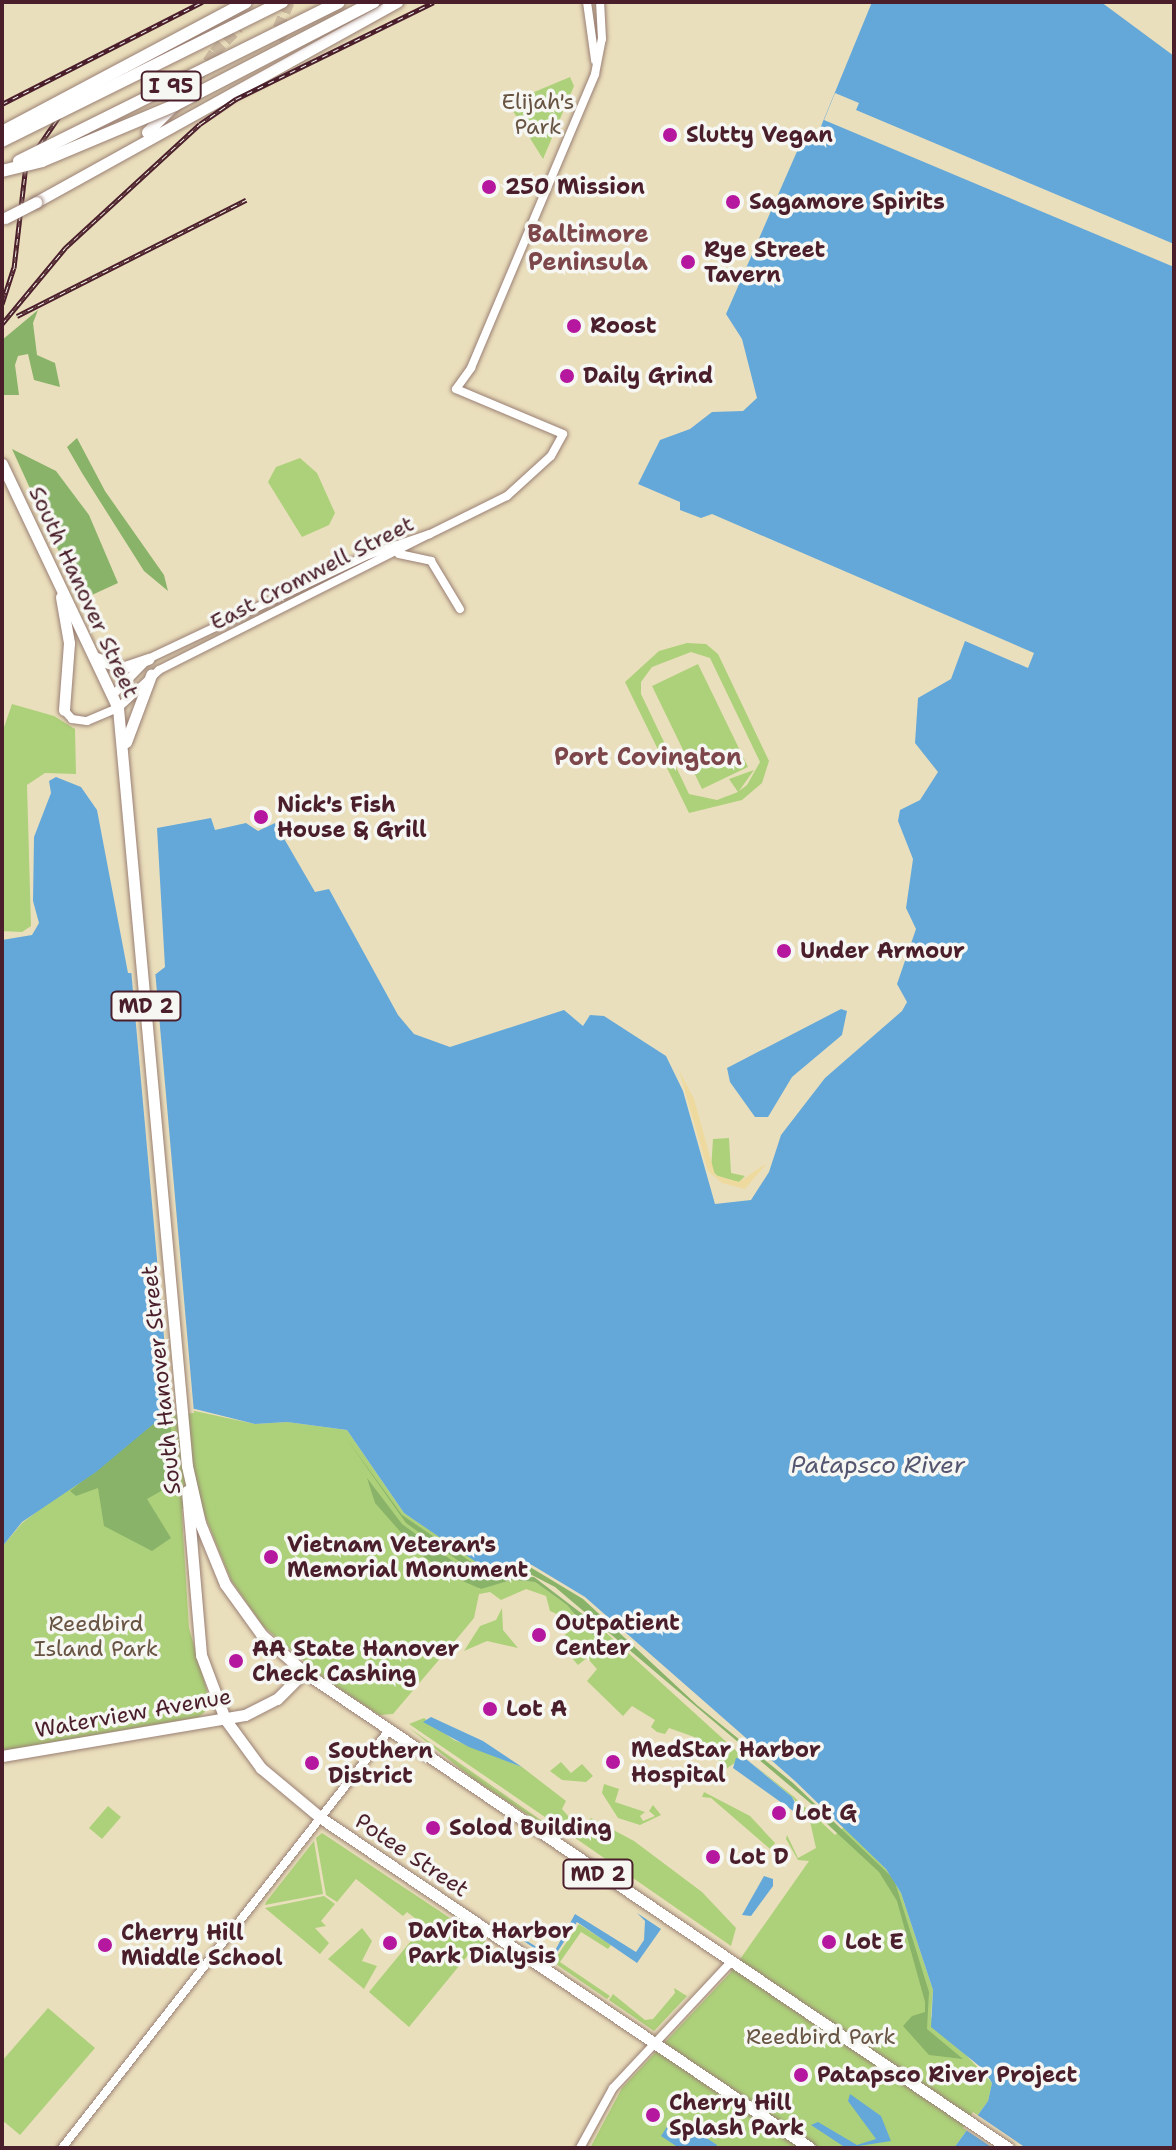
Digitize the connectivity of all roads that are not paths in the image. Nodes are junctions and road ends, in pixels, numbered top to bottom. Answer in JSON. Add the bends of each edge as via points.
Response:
{"nodes":[{"id":1,"x":246,"y":2,"type":"edge"},
{"id":2,"x":282,"y":2,"type":"edge"},
{"id":3,"x":339,"y":2,"type":"edge"},
{"id":4,"x":374,"y":2,"type":"edge"},
{"id":5,"x":397,"y":2,"type":"edge"},
{"id":6,"x":587,"y":2,"type":"edge"},
{"id":7,"x":600,"y":2,"type":"edge"},
{"id":8,"x":328,"y":38,"type":"junction"},
{"id":9,"x":295,"y":48,"type":"dead end"},
{"id":10,"x":595,"y":74,"type":"junction"},
{"id":11,"x":190,"y":89,"type":"tunnel mouth"},
{"id":12,"x":2,"y":132,"type":"edge"},
{"id":13,"x":2,"y":141,"type":"edge"},
{"id":14,"x":128,"y":148,"type":"junction"},
{"id":15,"x":2,"y":170,"type":"edge"},
{"id":16,"x":3,"y":220,"type":"edge"},
{"id":17,"x":2,"y":464,"type":"edge"},
{"id":18,"x":430,"y":534,"type":"junction"},
{"id":19,"x":398,"y":554,"type":"junction"},
{"id":20,"x":55,"y":573,"type":"junction"},
{"id":21,"x":460,"y":609,"type":"dead end"},
{"id":22,"x":95,"y":657,"type":"junction"},
{"id":23,"x":148,"y":659,"type":"junction"},
{"id":24,"x":151,"y":675,"type":"junction"},
{"id":25,"x":113,"y":695,"type":"junction"},
{"id":26,"x":118,"y":708,"type":"junction"},
{"id":27,"x":64,"y":710,"type":"joint"},
{"id":28,"x":124,"y":751,"type":"junction"},
{"id":29,"x":187,"y":1466,"type":"junction"},
{"id":30,"x":304,"y":1672,"type":"junction"},
{"id":31,"x":225,"y":1719,"type":"junction"},
{"id":32,"x":390,"y":1729,"type":"junction"},
{"id":33,"x":2,"y":1756,"type":"edge"},
{"id":34,"x":321,"y":1818,"type":"junction"},
{"id":35,"x":730,"y":1963,"type":"junction"},
{"id":36,"x":654,"y":2044,"type":"junction"},
{"id":37,"x":62,"y":2148,"type":"edge"},
{"id":38,"x":580,"y":2148,"type":"edge"},
{"id":39,"x":810,"y":2148,"type":"edge"},
{"id":40,"x":1008,"y":2148,"type":"edge"}],
"edges":[{"from":1,"to":12,"type":"highway","bridge":true},
{"from":2,"to":13,"type":"highway","number":"I 95","bridge":true},
{"from":3,"to":15,"type":"highway","number":"I 95","bridge":true},
{"from":4,"to":15,"type":"highway","bridge":true,"via":[[175,105],[42,161]]},
{"from":5,"to":8,"type":"main road"},
{"from":6,"to":10,"type":"street"},
{"from":7,"to":10,"type":"street","via":[[602,39]]},
{"from":8,"to":9,"type":"main road"},
{"from":8,"to":14,"type":"main road"},
{"from":10,"to":18,"type":"street","via":[[471,368],[456,389],[563,434],[545,464],[521,488]]},
{"from":11,"to":14,"type":"main road"},
{"from":14,"to":16,"type":"main road","bridge":true},
{"from":17,"to":20,"type":"main road","name":"South Hanover Street","number":"MD 2"},
{"from":18,"to":19,"type":"street","name":"East Cromwell Street"},
{"from":18,"to":23,"type":"street","name":"East Cromwell Street","via":[[368,555]]},
{"from":19,"to":21,"type":"street","via":[[431,561]]},
{"from":19,"to":24,"type":"street","name":"East Cromwell Street"},
{"from":20,"to":22,"type":"main road","name":"South Hanover Street","number":"MD 2"},
{"from":20,"to":27,"type":"main road","via":[[68,638]]},
{"from":22,"to":23,"type":"main road","via":[[122,668]]},
{"from":22,"to":25,"type":"main road","name":"South Hanover Street","number":"MD 2"},
{"from":23,"to":25,"type":"street","name":"East Cromwell Street"},
{"from":24,"to":26,"type":"street","name":"East Cromwell Street"},
{"from":24,"to":28,"type":"main road"},
{"from":25,"to":26,"type":"main road","name":"South Hanover Street","number":"MD 2"},
{"from":26,"to":27,"type":"street","via":[[87,721],[72,719]]},
{"from":26,"to":28,"type":"main road","name":"South Hanover Street","number":"MD 2"},
{"from":28,"to":29,"type":"main road","name":"South Hanover Street","number":"MD 2"},
{"from":29,"to":30,"type":"main road","name":"South Hanover Street","number":"MD 2","via":[[200,1523],[225,1584],[261,1634]]},
{"from":29,"to":31,"type":"main road","name":"Potee Street","number":"MD 2","via":[[196,1630]]},
{"from":30,"to":31,"type":"main road","name":"Waterview Avenue","via":[[277,1699]]},
{"from":30,"to":32,"type":"main road","name":"South Hanover Street","number":"MD 2"},
{"from":31,"to":33,"type":"main road","name":"Waterview Avenue"},
{"from":31,"to":34,"type":"main road","name":"Potee Street","number":"MD 2","via":[[261,1768]]},
{"from":32,"to":34,"type":"street"},
{"from":32,"to":35,"type":"main road","name":"South Hanover Street","number":"MD 2"},
{"from":34,"to":36,"type":"main road","name":"Potee Street","number":"MD 2"},
{"from":34,"to":37,"type":"street"},
{"from":35,"to":36,"type":"street"},
{"from":35,"to":40,"type":"main road","name":"South Hanover Street","number":"MD 2"},
{"from":36,"to":38,"type":"street","via":[[603,2102]]},
{"from":36,"to":39,"type":"main road","name":"Potee Street","number":"MD 2"}]}
